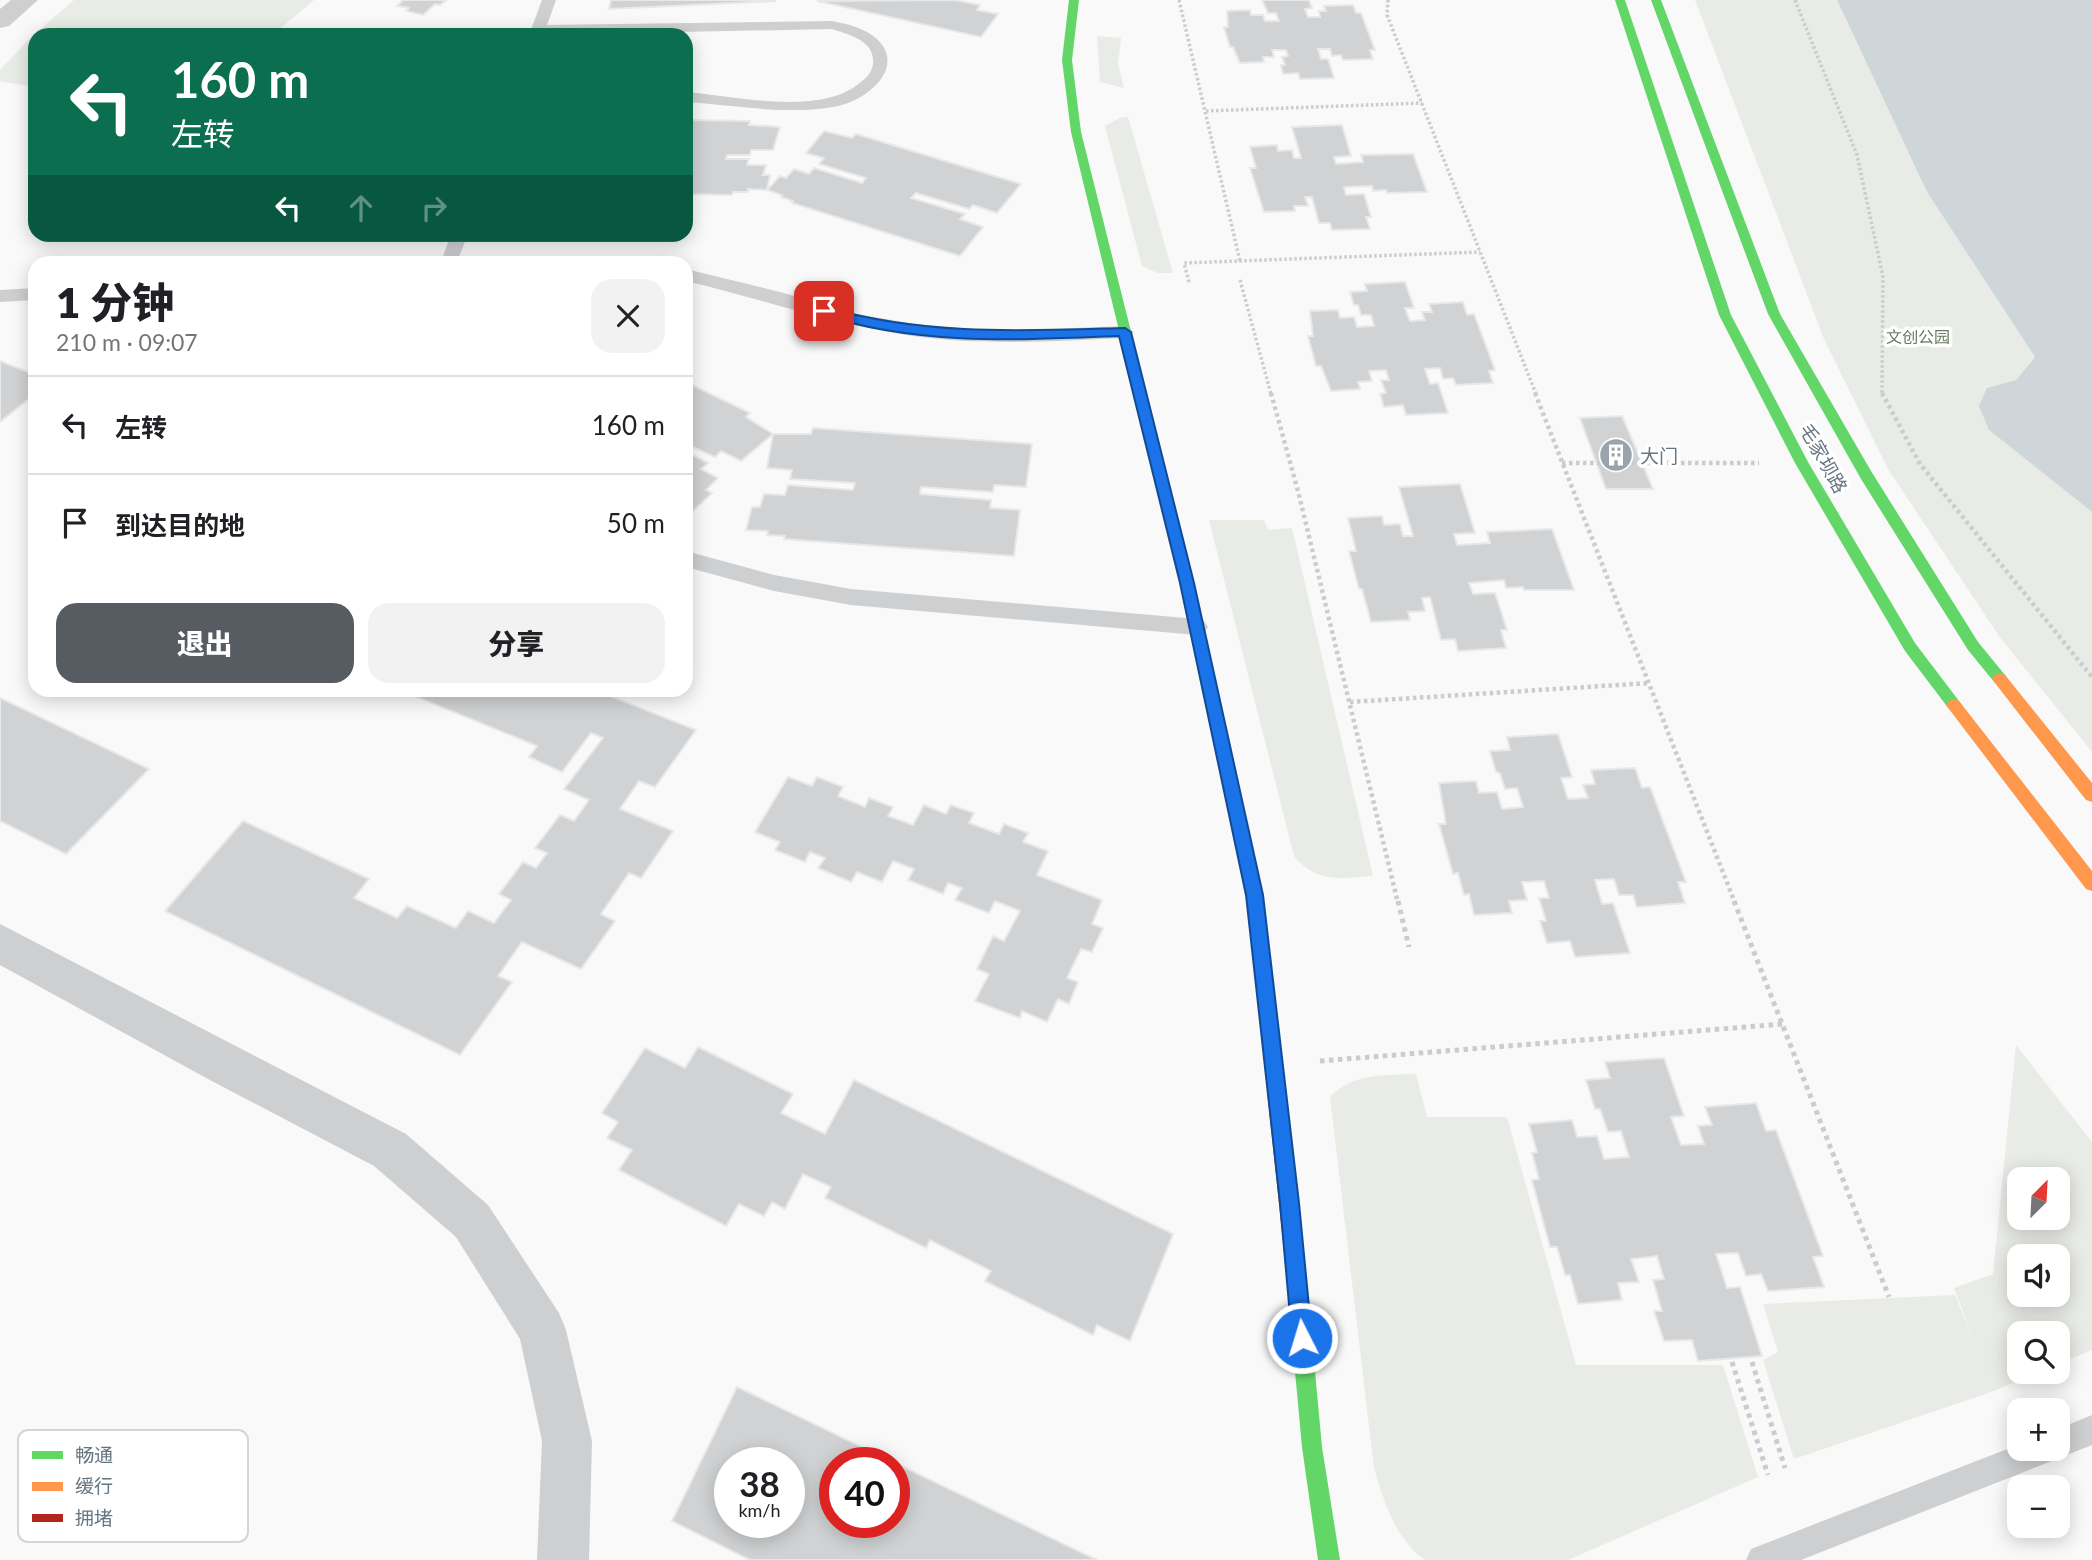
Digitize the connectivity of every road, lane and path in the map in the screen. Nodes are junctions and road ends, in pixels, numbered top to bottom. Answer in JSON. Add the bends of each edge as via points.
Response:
{"nodes":[{"id":1,"x":26,"y":0,"type":"edge"},
{"id":2,"x":549,"y":0,"type":"edge"},
{"id":3,"x":1074,"y":0,"type":"edge"},
{"id":4,"x":1179,"y":0,"type":"edge"},
{"id":5,"x":1388,"y":0,"type":"edge"},
{"id":6,"x":1620,"y":0,"type":"edge"},
{"id":7,"x":1656,"y":0,"type":"edge"},
{"id":8,"x":1795,"y":0,"type":"edge"},
{"id":9,"x":0,"y":21,"type":"edge"},
{"id":10,"x":538,"y":28,"type":"edge"},
{"id":11,"x":693,"y":28,"type":"edge"},
{"id":12,"x":693,"y":98,"type":"edge"},
{"id":13,"x":1422,"y":103,"type":"junction"},
{"id":14,"x":1206,"y":111,"type":"junction"},
{"id":15,"x":1480,"y":252,"type":"junction"},
{"id":16,"x":1240,"y":261,"type":"junction"},
{"id":17,"x":693,"y":277,"type":"edge"},
{"id":18,"x":1240,"y":280,"type":"dead end"},
{"id":19,"x":1189,"y":282,"type":"dead end"},
{"id":20,"x":28,"y":294,"type":"edge"},
{"id":21,"x":0,"y":296,"type":"edge"},
{"id":22,"x":1125,"y":332,"type":"junction"},
{"id":23,"x":1562,"y":463,"type":"junction"},
{"id":24,"x":1802,"y":463,"type":"junction"},
{"id":25,"x":693,"y":561,"type":"edge"},
{"id":26,"x":1197,"y":627,"type":"junction"},
{"id":27,"x":2092,"y":677,"type":"edge"},
{"id":28,"x":1650,"y":683,"type":"junction"},
{"id":29,"x":1350,"y":702,"type":"junction"},
{"id":30,"x":2092,"y":795,"type":"edge"},
{"id":31,"x":2092,"y":884,"type":"edge"},
{"id":32,"x":0,"y":943,"type":"edge"},
{"id":33,"x":1409,"y":947,"type":"dead end"},
{"id":34,"x":1783,"y":1024,"type":"junction"},
{"id":35,"x":1274,"y":1065,"type":"junction"},
{"id":36,"x":1889,"y":1297,"type":"dead end"},
{"id":37,"x":1732,"y":1362,"type":"dead end"},
{"id":38,"x":1752,"y":1362,"type":"dead end"},
{"id":39,"x":2092,"y":1430,"type":"edge"},
{"id":40,"x":2070,"y":1439,"type":"edge"},
{"id":41,"x":2014,"y":1461,"type":"edge"},
{"id":42,"x":1785,"y":1468,"type":"dead end"},
{"id":43,"x":1768,"y":1475,"type":"dead end"},
{"id":44,"x":563,"y":1560,"type":"edge"},
{"id":45,"x":1329,"y":1560,"type":"edge"},
{"id":46,"x":1762,"y":1560,"type":"edge"}],
"edges":[{"from":1,"to":9,"type":"street"},
{"from":2,"to":10,"type":"lane"},
{"from":3,"to":22,"type":"main road","via":[[1067,60],[1076,132]]},
{"from":4,"to":14,"type":"path"},
{"from":5,"to":13,"type":"path","via":[[1387,15]]},
{"from":6,"to":24,"type":"main road","name":"毛家坝路","via":[[1724,315]]},
{"from":7,"to":30,"type":"main road","name":"毛家坝路","via":[[1774,314],[1866,475],[1973,646]]},
{"from":8,"to":27,"type":"path","via":[[1857,155],[1883,277],[1882,394],[1920,464]]},
{"from":11,"to":12,"type":"lane","via":[[832,25],[870,40],[881,63],[870,85],[840,101],[801,107]]},
{"from":13,"to":14,"type":"path"},
{"from":13,"to":15,"type":"path"},
{"from":14,"to":16,"type":"path"},
{"from":15,"to":16,"type":"path"},
{"from":15,"to":23,"type":"path"},
{"from":16,"to":19,"type":"path","via":[[1184,263]]},
{"from":17,"to":22,"type":"lane","via":[[845,318],[914,330],[995,337]]},
{"from":18,"to":29,"type":"path"},
{"from":20,"to":21,"type":"lane"},
{"from":22,"to":26,"type":"main road"},
{"from":23,"to":24,"type":"path"},
{"from":23,"to":28,"type":"path"},
{"from":24,"to":31,"type":"main road","name":"毛家坝路","via":[[1910,647]]},
{"from":25,"to":26,"type":"lane","via":[[851,597]]},
{"from":26,"to":35,"type":"main road","via":[[1254,895]]},
{"from":28,"to":29,"type":"path"},
{"from":28,"to":34,"type":"path"},
{"from":29,"to":33,"type":"path"},
{"from":32,"to":44,"type":"street","via":[[390,1150],[472,1221],[542,1330],[567,1441]]},
{"from":34,"to":35,"type":"path"},
{"from":34,"to":36,"type":"path"},
{"from":35,"to":45,"type":"main road","via":[[1312,1447]]},
{"from":37,"to":43,"type":"path"},
{"from":38,"to":42,"type":"path"},
{"from":39,"to":40,"type":"lane"},
{"from":41,"to":46,"type":"lane"}]}
